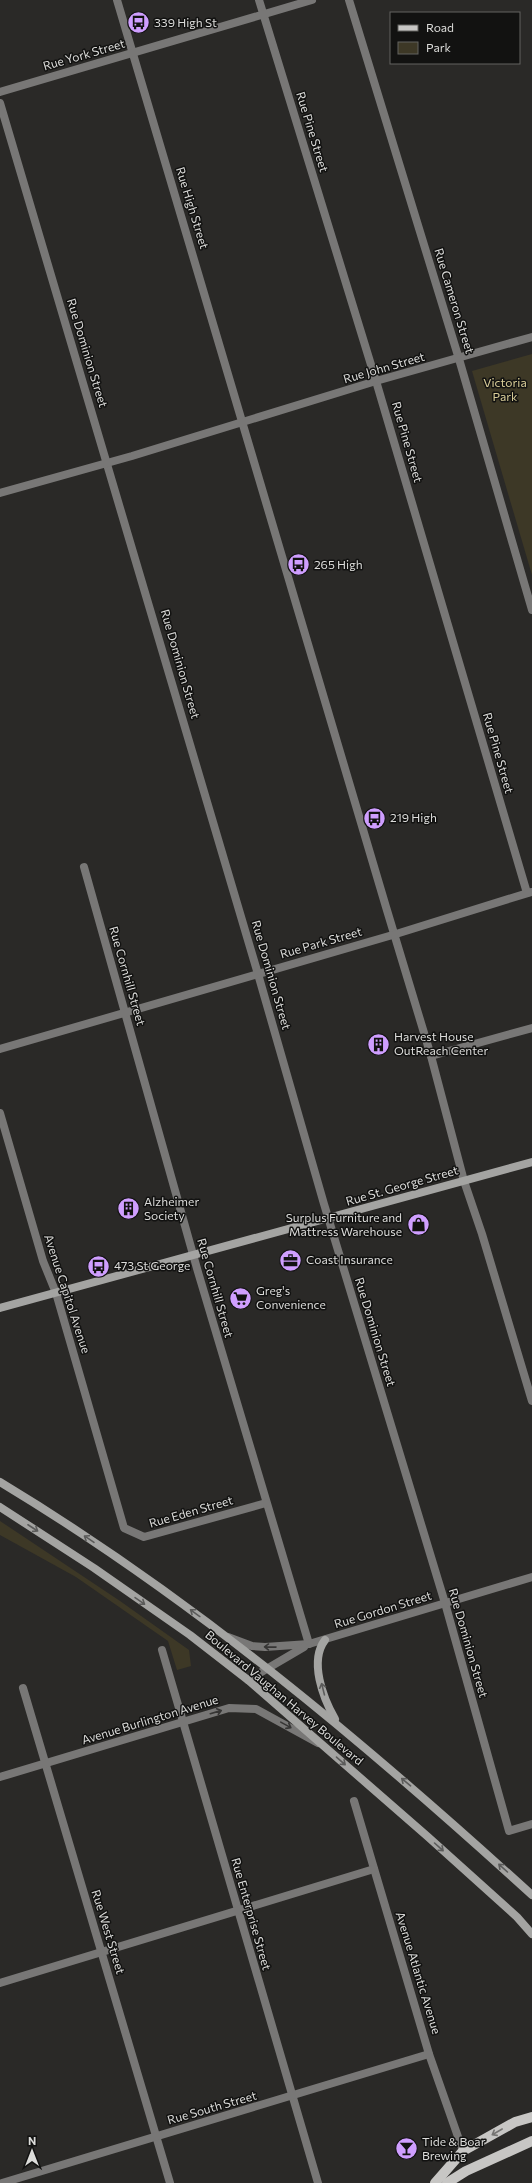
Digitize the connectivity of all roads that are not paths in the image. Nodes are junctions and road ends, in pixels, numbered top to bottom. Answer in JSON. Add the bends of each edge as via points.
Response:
{"nodes":[{"id":1,"x":117,"y":0,"type":"edge"},
{"id":2,"x":259,"y":0,"type":"edge"},
{"id":3,"x":312,"y":0,"type":"edge"},
{"id":4,"x":349,"y":0,"type":"edge"},
{"id":5,"x":263,"y":14,"type":"junction"},
{"id":6,"x":134,"y":54,"type":"junction"},
{"id":7,"x":0,"y":92,"type":"edge"},
{"id":8,"x":0,"y":103,"type":"edge"},
{"id":9,"x":532,"y":338,"type":"edge"},
{"id":10,"x":459,"y":359,"type":"junction"},
{"id":11,"x":376,"y":381,"type":"junction"},
{"id":12,"x":244,"y":422,"type":"junction"},
{"id":13,"x":107,"y":462,"type":"junction"},
{"id":14,"x":0,"y":493,"type":"edge"},
{"id":15,"x":532,"y":610,"type":"edge"},
{"id":16,"x":84,"y":866,"type":"dead end"},
{"id":17,"x":529,"y":892,"type":"edge"},
{"id":18,"x":396,"y":934,"type":"junction"},
{"id":19,"x":258,"y":974,"type":"junction"},
{"id":20,"x":125,"y":1013,"type":"junction"},
{"id":21,"x":532,"y":1028,"type":"edge"},
{"id":22,"x":0,"y":1049,"type":"edge"},
{"id":23,"x":431,"y":1056,"type":"junction"},
{"id":24,"x":0,"y":1113,"type":"edge"},
{"id":25,"x":532,"y":1162,"type":"edge"},
{"id":26,"x":464,"y":1181,"type":"junction"},
{"id":27,"x":328,"y":1219,"type":"junction"},
{"id":28,"x":193,"y":1256,"type":"junction"},
{"id":29,"x":56,"y":1293,"type":"junction"},
{"id":30,"x":0,"y":1308,"type":"edge"},
{"id":31,"x":532,"y":1401,"type":"edge"},
{"id":32,"x":0,"y":1482,"type":"edge"},
{"id":33,"x":266,"y":1503,"type":"junction"},
{"id":34,"x":0,"y":1507,"type":"edge"},
{"id":35,"x":124,"y":1528,"type":"joint"},
{"id":36,"x":532,"y":1577,"type":"edge"},
{"id":37,"x":445,"y":1603,"type":"junction"},
{"id":38,"x":227,"y":1636,"type":"junction"},
{"id":39,"x":325,"y":1640,"type":"junction"},
{"id":40,"x":309,"y":1644,"type":"junction"},
{"id":41,"x":162,"y":1650,"type":"dead end"},
{"id":42,"x":268,"y":1667,"type":"junction"},
{"id":43,"x":248,"y":1680,"type":"junction"},
{"id":44,"x":23,"y":1688,"type":"dead end"},
{"id":45,"x":183,"y":1722,"type":"junction"},
{"id":46,"x":339,"y":1724,"type":"junction"},
{"id":47,"x":324,"y":1747,"type":"junction"},
{"id":48,"x":45,"y":1765,"type":"junction"},
{"id":49,"x":0,"y":1778,"type":"edge"},
{"id":50,"x":354,"y":1801,"type":"dead end"},
{"id":51,"x":532,"y":1824,"type":"edge"},
{"id":52,"x":374,"y":1869,"type":"junction"},
{"id":53,"x":532,"y":1895,"type":"edge"},
{"id":54,"x":237,"y":1910,"type":"junction"},
{"id":55,"x":532,"y":1934,"type":"edge"},
{"id":56,"x":101,"y":1952,"type":"junction"},
{"id":57,"x":0,"y":1983,"type":"edge"},
{"id":58,"x":430,"y":2054,"type":"junction"},
{"id":59,"x":292,"y":2097,"type":"junction"},
{"id":60,"x":532,"y":2117,"type":"edge"},
{"id":61,"x":156,"y":2136,"type":"junction"},
{"id":62,"x":532,"y":2141,"type":"edge"},
{"id":63,"x":463,"y":2152,"type":"junction"},
{"id":64,"x":2,"y":2183,"type":"edge"},
{"id":65,"x":170,"y":2183,"type":"edge"},
{"id":66,"x":318,"y":2183,"type":"edge"},
{"id":67,"x":435,"y":2183,"type":"edge"},
{"id":68,"x":447,"y":2183,"type":"edge"}],
"edges":[{"from":1,"to":6,"type":"street","name":"Rue High Street"},
{"from":2,"to":5,"type":"street","name":"Rue Pine Street"},
{"from":3,"to":5,"type":"street","name":"Rue York Street"},
{"from":4,"to":10,"type":"street","name":"Rue Cameron Street"},
{"from":5,"to":6,"type":"street","name":"Rue York Street"},
{"from":5,"to":11,"type":"street","name":"Rue Pine Street"},
{"from":6,"to":7,"type":"street","name":"Rue York Street"},
{"from":6,"to":12,"type":"street","name":"Rue High Street"},
{"from":8,"to":13,"type":"street","name":"Rue Dominion Street"},
{"from":9,"to":10,"type":"street","name":"Rue John Street"},
{"from":10,"to":11,"type":"street","name":"Rue John Street"},
{"from":10,"to":15,"type":"street","name":"Rue Cameron Street"},
{"from":11,"to":12,"type":"street","name":"Rue John Street"},
{"from":11,"to":17,"type":"street","name":"Rue Pine Street"},
{"from":12,"to":13,"type":"street","name":"Rue John Street"},
{"from":12,"to":18,"type":"street","name":"Rue High Street"},
{"from":13,"to":14,"type":"street","name":"Rue John Street"},
{"from":13,"to":19,"type":"street","name":"Rue Dominion Street"},
{"from":16,"to":20,"type":"street","name":"Rue Cornhill Street"},
{"from":17,"to":18,"type":"street","name":"Rue Park Street"},
{"from":18,"to":19,"type":"street","name":"Rue Park Street"},
{"from":18,"to":23,"type":"street","name":"Rue High Street"},
{"from":19,"to":20,"type":"street","name":"Rue Park Street"},
{"from":19,"to":27,"type":"street","name":"Rue Dominion Street"},
{"from":20,"to":22,"type":"street","name":"Rue Park Street"},
{"from":20,"to":28,"type":"street","name":"Rue Cornhill Street"},
{"from":21,"to":23,"type":"street"},
{"from":23,"to":26,"type":"street","name":"Rue High Street"},
{"from":24,"to":29,"type":"street","name":"Avenue Capitol Avenue","via":[[43,1261]]},
{"from":25,"to":26,"type":"main road","name":"Rue St. George Street"},
{"from":26,"to":27,"type":"main road","name":"Rue St. George Street"},
{"from":26,"to":31,"type":"street","name":"Rue High Street"},
{"from":27,"to":28,"type":"main road","name":"Rue St. George Street"},
{"from":27,"to":37,"type":"street","name":"Rue Dominion Street"},
{"from":28,"to":29,"type":"main road","name":"Rue St. George Street"},
{"from":28,"to":33,"type":"street","name":"Rue Cornhill Street"},
{"from":29,"to":30,"type":"main road","name":"Rue St. George Street"},
{"from":29,"to":35,"type":"street","name":"Avenue Capitol Avenue"},
{"from":38,"to":32,"type":"main road","name":"Boulevard Vaughan Harvey Boulevard","one_way":true,"via":[[86,1537]]},
{"from":33,"to":35,"type":"street","name":"Rue Eden Street","via":[[144,1537]]},
{"from":33,"to":40,"type":"street","name":"Rue Cornhill Street"},
{"from":34,"to":43,"type":"main road","name":"Boulevard Vaughan Harvey Boulevard","one_way":true,"via":[[190,1635]]},
{"from":36,"to":37,"type":"street","name":"Rue Gordon Street"},
{"from":37,"to":39,"type":"street","name":"Rue Gordon Street"},
{"from":37,"to":51,"type":"street","name":"Rue Dominion Street","via":[[510,1832]]},
{"from":40,"to":38,"type":"street","name":"Rue Gordon Street","one_way":true,"via":[[252,1646]]},
{"from":38,"to":42,"type":"main road","name":"Boulevard Vaughan Harvey Boulevard"},
{"from":39,"to":40,"type":"street","name":"Rue Gordon Street"},
{"from":46,"to":39,"type":"main road","one_way":true,"via":[[328,1706],[322,1689],[317,1656]]},
{"from":40,"to":42,"type":"street","name":"Rue Gordon Street"},
{"from":41,"to":45,"type":"street","name":"Rue Enterprise Street"},
{"from":42,"to":43,"type":"street","name":"Rue Gordon Street"},
{"from":42,"to":46,"type":"main road","name":"Boulevard Vaughan Harvey Boulevard"},
{"from":43,"to":47,"type":"main road","name":"Boulevard Vaughan Harvey Boulevard"},
{"from":44,"to":48,"type":"street","name":"Rue West Street"},
{"from":45,"to":47,"type":"street","name":"Avenue Burlington Avenue","one_way":true,"via":[[229,1708],[256,1709]]},
{"from":45,"to":48,"type":"street","name":"Avenue Burlington Avenue"},
{"from":45,"to":54,"type":"street","name":"Rue Enterprise Street"},
{"from":53,"to":46,"type":"main road","name":"Boulevard Vaughan Harvey Boulevard","one_way":true,"via":[[438,1809]]},
{"from":47,"to":55,"type":"main road","name":"Boulevard Vaughan Harvey Boulevard","one_way":true,"via":[[517,1916]]},
{"from":48,"to":49,"type":"street","name":"Avenue Burlington Avenue"},
{"from":48,"to":56,"type":"street","name":"Rue West Street"},
{"from":50,"to":52,"type":"street","name":"Avenue Atlantic Avenue"},
{"from":52,"to":54,"type":"street"},
{"from":52,"to":58,"type":"street","name":"Avenue Atlantic Avenue"},
{"from":54,"to":56,"type":"street"},
{"from":54,"to":59,"type":"street","name":"Rue Enterprise Street"},
{"from":56,"to":57,"type":"street"},
{"from":56,"to":61,"type":"street","name":"Rue West Street"},
{"from":58,"to":59,"type":"street","name":"Rue South Street"},
{"from":58,"to":63,"type":"street","name":"Avenue Atlantic Avenue"},
{"from":59,"to":61,"type":"street","name":"Rue South Street"},
{"from":59,"to":66,"type":"street","name":"Rue Enterprise Street"},
{"from":60,"to":63,"type":"main road","one_way":true,"via":[[516,2122]]},
{"from":61,"to":64,"type":"street","name":"Rue South Street"},
{"from":61,"to":65,"type":"street","name":"Rue West Street"},
{"from":62,"to":68,"type":"main road"},
{"from":63,"to":67,"type":"main road"}]}
